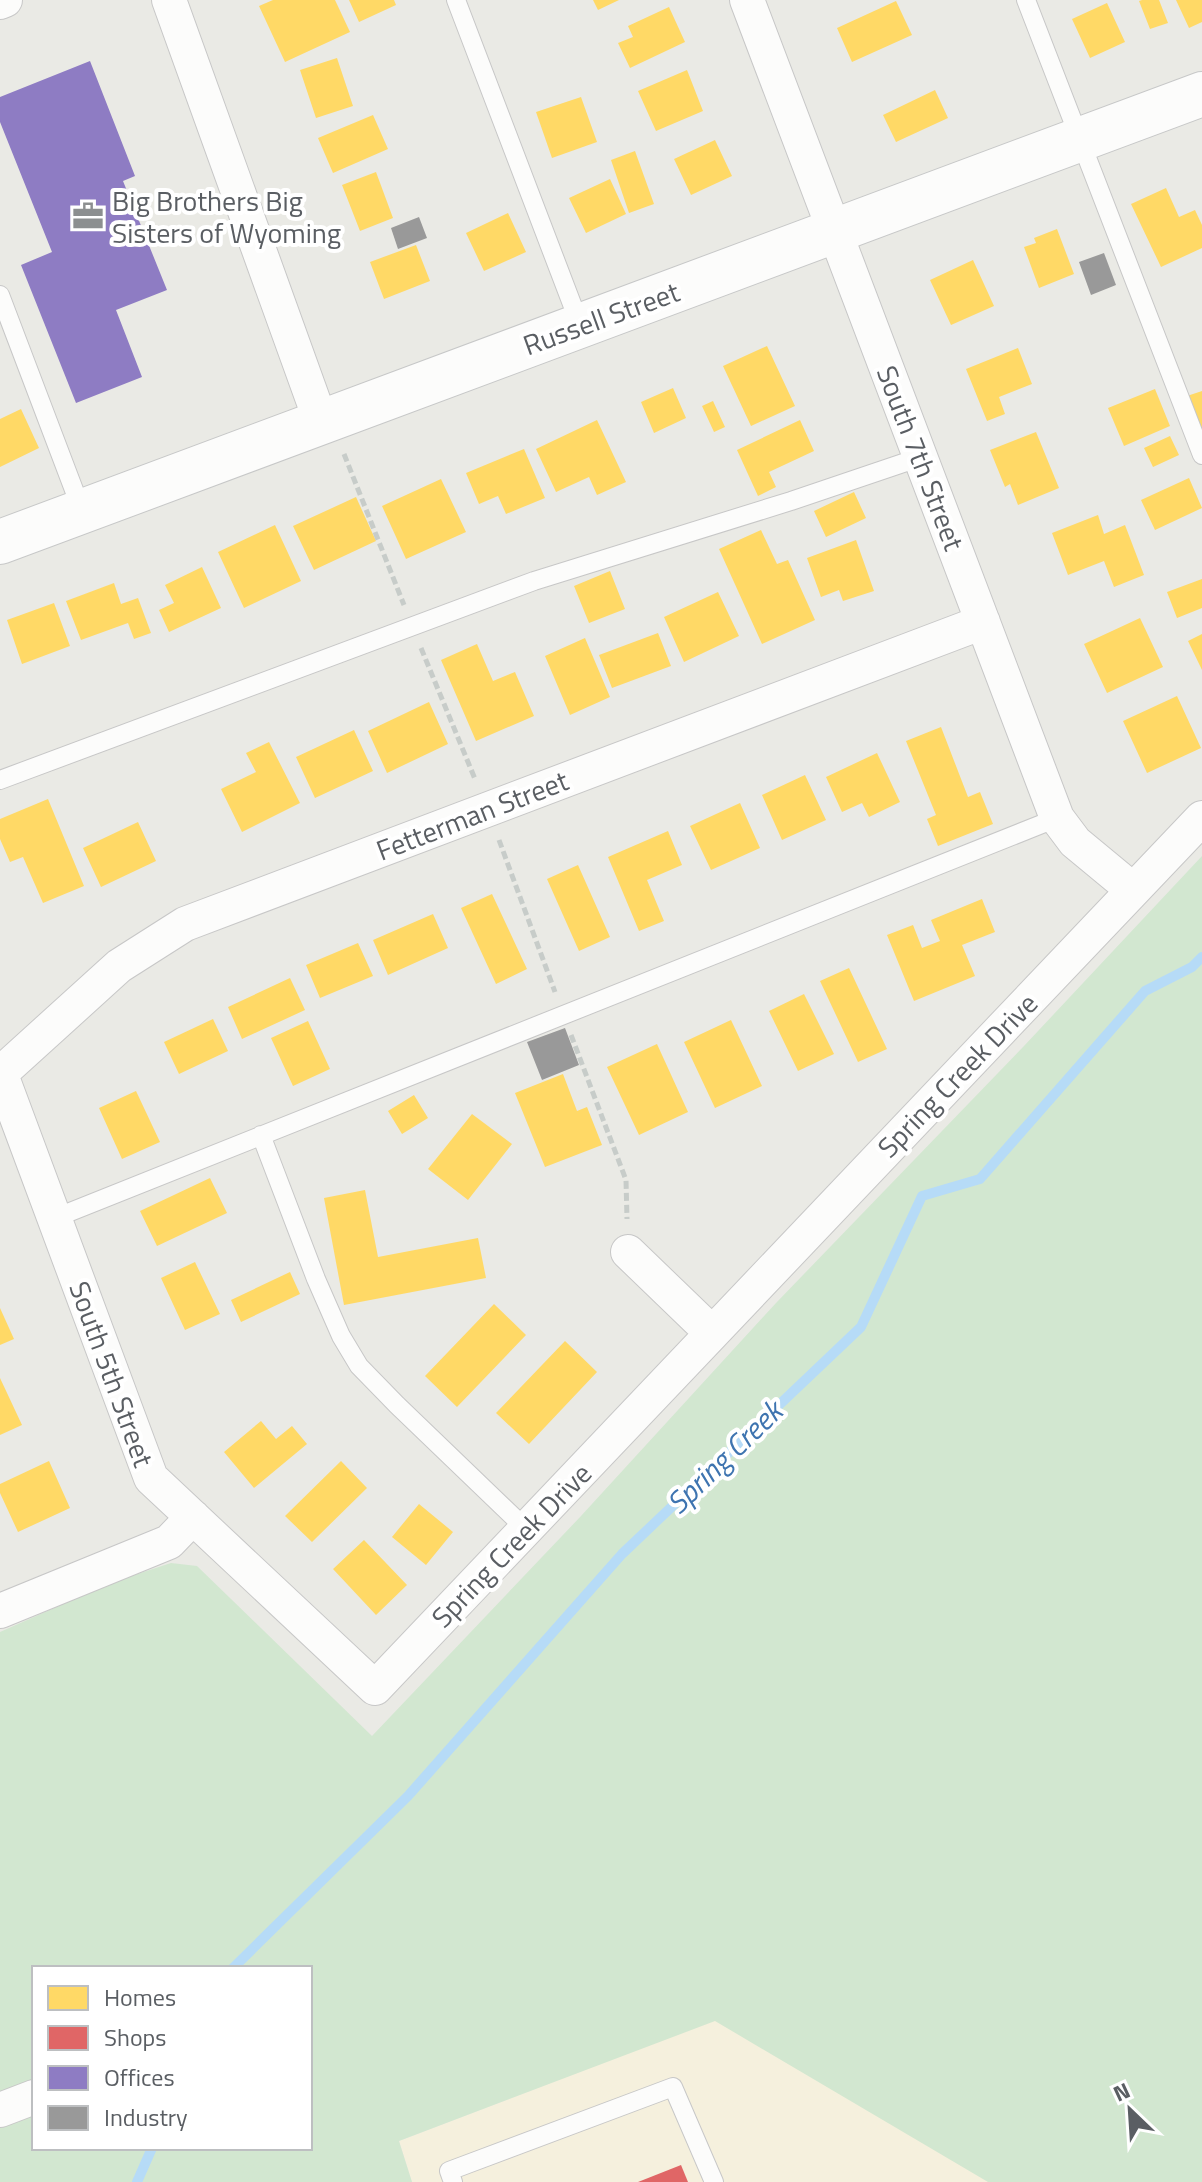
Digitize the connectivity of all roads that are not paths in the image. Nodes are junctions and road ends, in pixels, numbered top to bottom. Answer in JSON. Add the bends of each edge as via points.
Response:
{"nodes":[{"id":1,"x":169,"y":0,"type":"edge"},
{"id":2,"x":456,"y":0,"type":"edge"},
{"id":3,"x":747,"y":0,"type":"edge"},
{"id":4,"x":1026,"y":0,"type":"edge"},
{"id":5,"x":1202,"y":94,"type":"edge"},
{"id":6,"x":1080,"y":139,"type":"junction"},
{"id":7,"x":835,"y":230,"type":"junction"},
{"id":8,"x":0,"y":295,"type":"edge"},
{"id":9,"x":580,"y":325,"type":"junction"},
{"id":10,"x":321,"y":422,"type":"junction"},
{"id":11,"x":1202,"y":455,"type":"edge"},
{"id":12,"x":921,"y":457,"type":"junction"},
{"id":13,"x":82,"y":511,"type":"junction"},
{"id":14,"x":0,"y":542,"type":"edge"},
{"id":15,"x":983,"y":622,"type":"junction"},
{"id":16,"x":0,"y":780,"type":"edge"},
{"id":17,"x":1057,"y":818,"type":"junction"},
{"id":18,"x":1202,"y":818,"type":"edge"},
{"id":19,"x":1133,"y":890,"type":"junction"},
{"id":20,"x":0,"y":1073,"type":"edge"},
{"id":21,"x":261,"y":1135,"type":"junction"},
{"id":22,"x":55,"y":1218,"type":"junction"},
{"id":23,"x":628,"y":1252,"type":"dead end"},
{"id":24,"x":712,"y":1333,"type":"junction"},
{"id":25,"x":193,"y":1517,"type":"junction"},
{"id":26,"x":526,"y":1529,"type":"junction"},
{"id":27,"x":0,"y":1611,"type":"edge"},
{"id":28,"x":375,"y":1688,"type":"joint"},
{"id":29,"x":32,"y":2098,"type":"edge"},
{"id":30,"x":0,"y":2110,"type":"edge"},
{"id":31,"x":453,"y":2182,"type":"edge"},
{"id":32,"x":714,"y":2182,"type":"edge"}],
"edges":[{"from":1,"to":10,"type":"street"},
{"from":2,"to":9,"type":"lane"},
{"from":3,"to":7,"type":"street","name":"South 7th Street"},
{"from":4,"to":6,"type":"lane"},
{"from":5,"to":6,"type":"main road","name":"Russell Street"},
{"from":6,"to":7,"type":"main road","name":"Russell Street"},
{"from":6,"to":11,"type":"lane"},
{"from":7,"to":9,"type":"main road","name":"Russell Street"},
{"from":7,"to":12,"type":"street","name":"South 7th Street"},
{"from":8,"to":13,"type":"lane"},
{"from":9,"to":10,"type":"main road","name":"Russell Street"},
{"from":10,"to":13,"type":"main road","name":"Russell Street"},
{"from":12,"to":15,"type":"street","name":"South 7th Street"},
{"from":12,"to":16,"type":"lane","via":[[534,581]]},
{"from":13,"to":14,"type":"main road","name":"Russell Street"},
{"from":15,"to":17,"type":"street","name":"South 7th Street"},
{"from":15,"to":20,"type":"street","name":"Fetterman Street","via":[[185,924],[119,966]]},
{"from":17,"to":19,"type":"street","name":"South 7th Street","via":[[1075,842]]},
{"from":17,"to":21,"type":"lane"},
{"from":18,"to":19,"type":"street","name":"Spring Creek Drive"},
{"from":19,"to":24,"type":"street","name":"Spring Creek Drive"},
{"from":20,"to":22,"type":"street","name":"South 5th Street"},
{"from":21,"to":22,"type":"lane"},
{"from":21,"to":26,"type":"lane","via":[[316,1279],[359,1366]]},
{"from":22,"to":25,"type":"street","name":"South 5th Street","via":[[151,1478]]},
{"from":23,"to":24,"type":"street"},
{"from":24,"to":26,"type":"street","name":"Spring Creek Drive"},
{"from":25,"to":27,"type":"street","via":[[169,1542]]},
{"from":25,"to":28,"type":"street","name":"South 5th Street"},
{"from":26,"to":28,"type":"street","name":"Spring Creek Drive"},
{"from":29,"to":30,"type":"street"},
{"from":31,"to":32,"type":"lane","via":[[449,2171],[673,2087]]}]}
